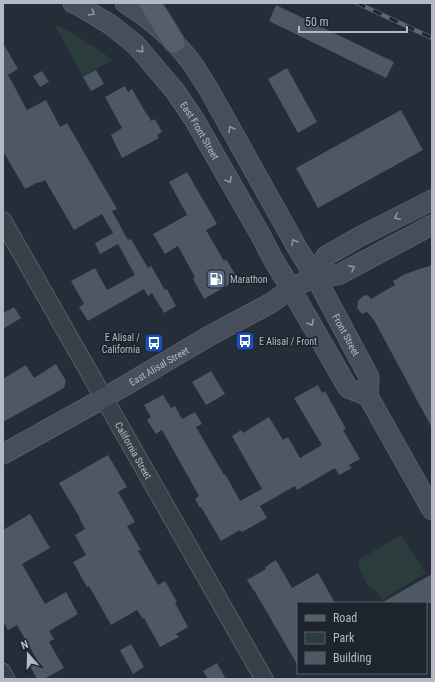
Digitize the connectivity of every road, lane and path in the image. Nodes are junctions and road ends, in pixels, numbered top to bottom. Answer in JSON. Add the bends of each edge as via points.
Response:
{"nodes":[{"id":1,"x":73,"y":3,"type":"edge"},
{"id":2,"x":125,"y":3,"type":"edge"},
{"id":3,"x":150,"y":3,"type":"edge"},
{"id":4,"x":174,"y":42,"type":"junction"},
{"id":5,"x":432,"y":200,"type":"edge"},
{"id":6,"x":3,"y":221,"type":"edge"},
{"id":7,"x":432,"y":225,"type":"edge"},
{"id":8,"x":315,"y":276,"type":"junction"},
{"id":9,"x":291,"y":289,"type":"junction"},
{"id":10,"x":368,"y":396,"type":"junction"},
{"id":11,"x":104,"y":398,"type":"junction"},
{"id":12,"x":3,"y":454,"type":"edge"},
{"id":13,"x":432,"y":510,"type":"edge"},
{"id":14,"x":3,"y":670,"type":"edge"},
{"id":15,"x":8,"y":679,"type":"edge"},
{"id":16,"x":264,"y":679,"type":"edge"}],
"edges":[{"from":1,"to":9,"type":"main road","name":"East Front Street","one_way":true,"via":[[111,25],[136,45],[175,91],[194,119]]},
{"from":2,"to":4,"type":"main road"},
{"from":3,"to":4,"type":"main road"},
{"from":8,"to":4,"type":"main road","one_way":true,"via":[[209,90]]},
{"from":5,"to":8,"type":"main road","one_way":true,"via":[[326,256]]},
{"from":6,"to":11,"type":"street","name":"California Street"},
{"from":8,"to":7,"type":"main road","name":"East Alisal Street","one_way":true,"via":[[338,275]]},
{"from":8,"to":9,"type":"main road","name":"East Alisal Street"},
{"from":8,"to":10,"type":"main road","name":"Front Street","via":[[370,377]]},
{"from":9,"to":10,"type":"main road","one_way":true,"via":[[348,388]]},
{"from":9,"to":11,"type":"main road","name":"East Alisal Street","via":[[271,303]]},
{"from":10,"to":13,"type":"main road"},
{"from":11,"to":12,"type":"main road","name":"East Alisal Street"},
{"from":11,"to":16,"type":"street","name":"California Street"},
{"from":14,"to":15,"type":"street"}]}
